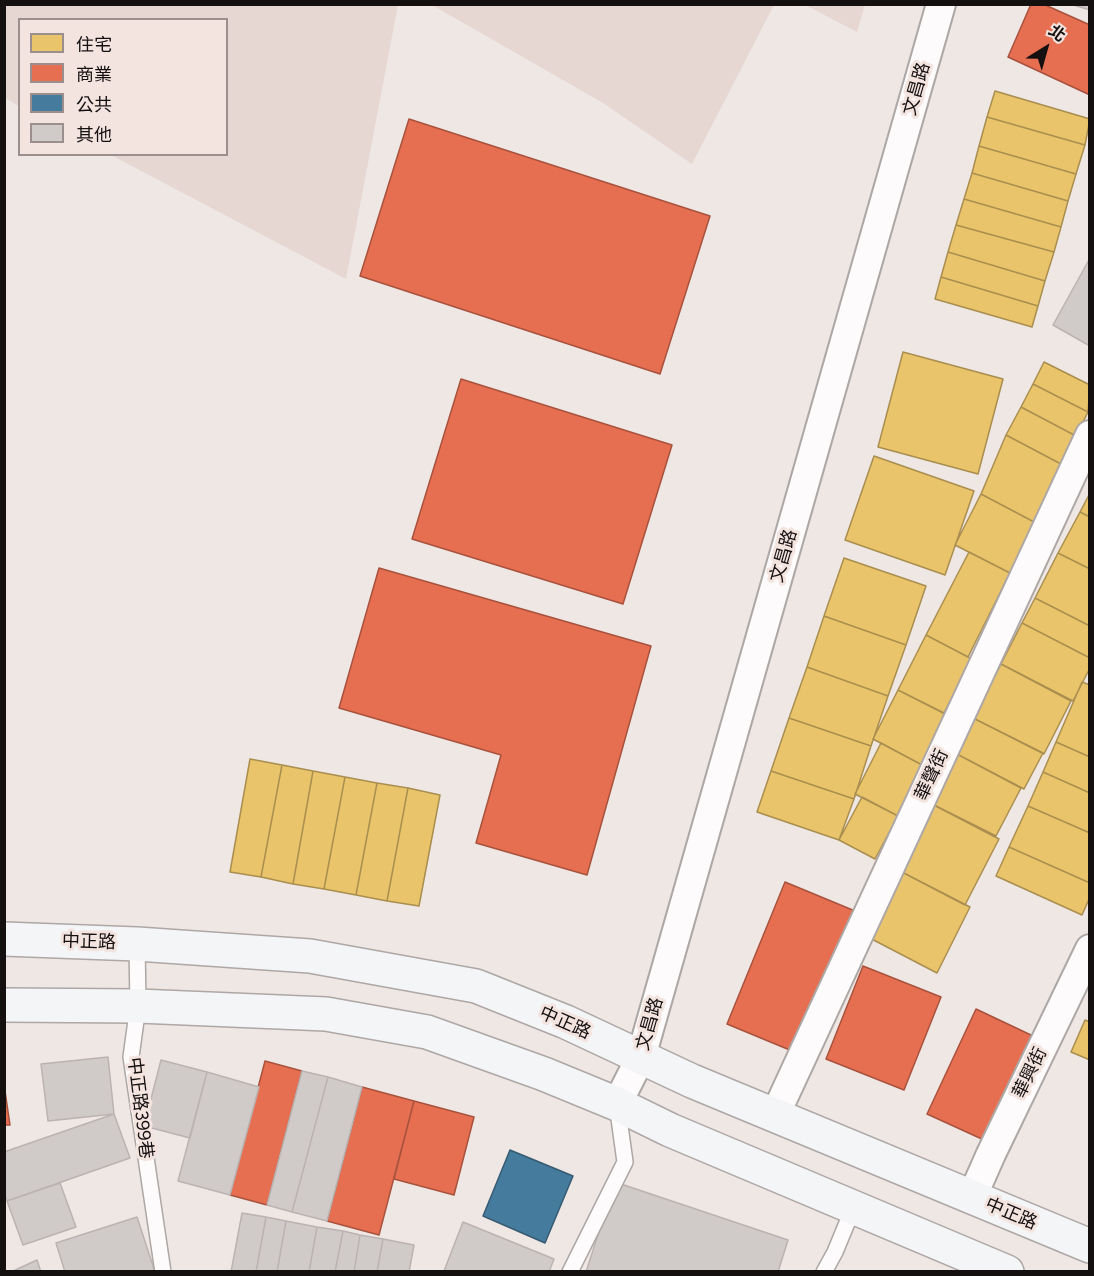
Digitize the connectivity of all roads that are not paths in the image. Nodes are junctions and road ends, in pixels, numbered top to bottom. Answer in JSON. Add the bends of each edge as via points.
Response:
{"nodes":[{"id":1,"x":937,"y":5,"type":"edge"},
{"id":2,"x":1089,"y":435,"type":"edge"},
{"id":3,"x":4,"y":939,"type":"edge"},
{"id":4,"x":137,"y":944,"type":"junction"},
{"id":5,"x":1089,"y":949,"type":"edge"},
{"id":6,"x":4,"y":1005,"type":"edge"},
{"id":7,"x":138,"y":1006,"type":"junction"},
{"id":8,"x":641,"y":1058,"type":"junction"},
{"id":9,"x":617,"y":1104,"type":"junction"},
{"id":10,"x":775,"y":1115,"type":"junction"},
{"id":11,"x":972,"y":1197,"type":"junction"},
{"id":12,"x":854,"y":1206,"type":"junction"},
{"id":13,"x":1089,"y":1246,"type":"edge"},
{"id":14,"x":163,"y":1272,"type":"edge"},
{"id":15,"x":570,"y":1272,"type":"edge"},
{"id":16,"x":824,"y":1272,"type":"edge"},
{"id":17,"x":1007,"y":1272,"type":"edge"}],
"edges":[{"from":1,"to":8,"type":"street","name":"文昌路"},
{"from":2,"to":10,"type":"street","name":"華聲街"},
{"from":3,"to":4,"type":"main road","name":"中正路"},
{"from":4,"to":7,"type":"lane","name":"中正路399巷"},
{"from":4,"to":8,"type":"main road","name":"中正路","via":[[310,956],[476,986]]},
{"from":5,"to":11,"type":"street","name":"華興街"},
{"from":6,"to":7,"type":"main road"},
{"from":7,"to":9,"type":"main road","via":[[326,1014],[427,1032]]},
{"from":7,"to":14,"type":"lane","name":"中正路399巷","via":[[131,1057]]},
{"from":8,"to":9,"type":"street","name":"文昌路"},
{"from":8,"to":10,"type":"main road","name":"中正路"},
{"from":9,"to":12,"type":"main road"},
{"from":9,"to":15,"type":"lane","via":[[625,1162]]},
{"from":10,"to":11,"type":"main road","name":"中正路"},
{"from":11,"to":13,"type":"main road","name":"中正路"},
{"from":12,"to":16,"type":"lane"},
{"from":12,"to":17,"type":"main road"}]}
